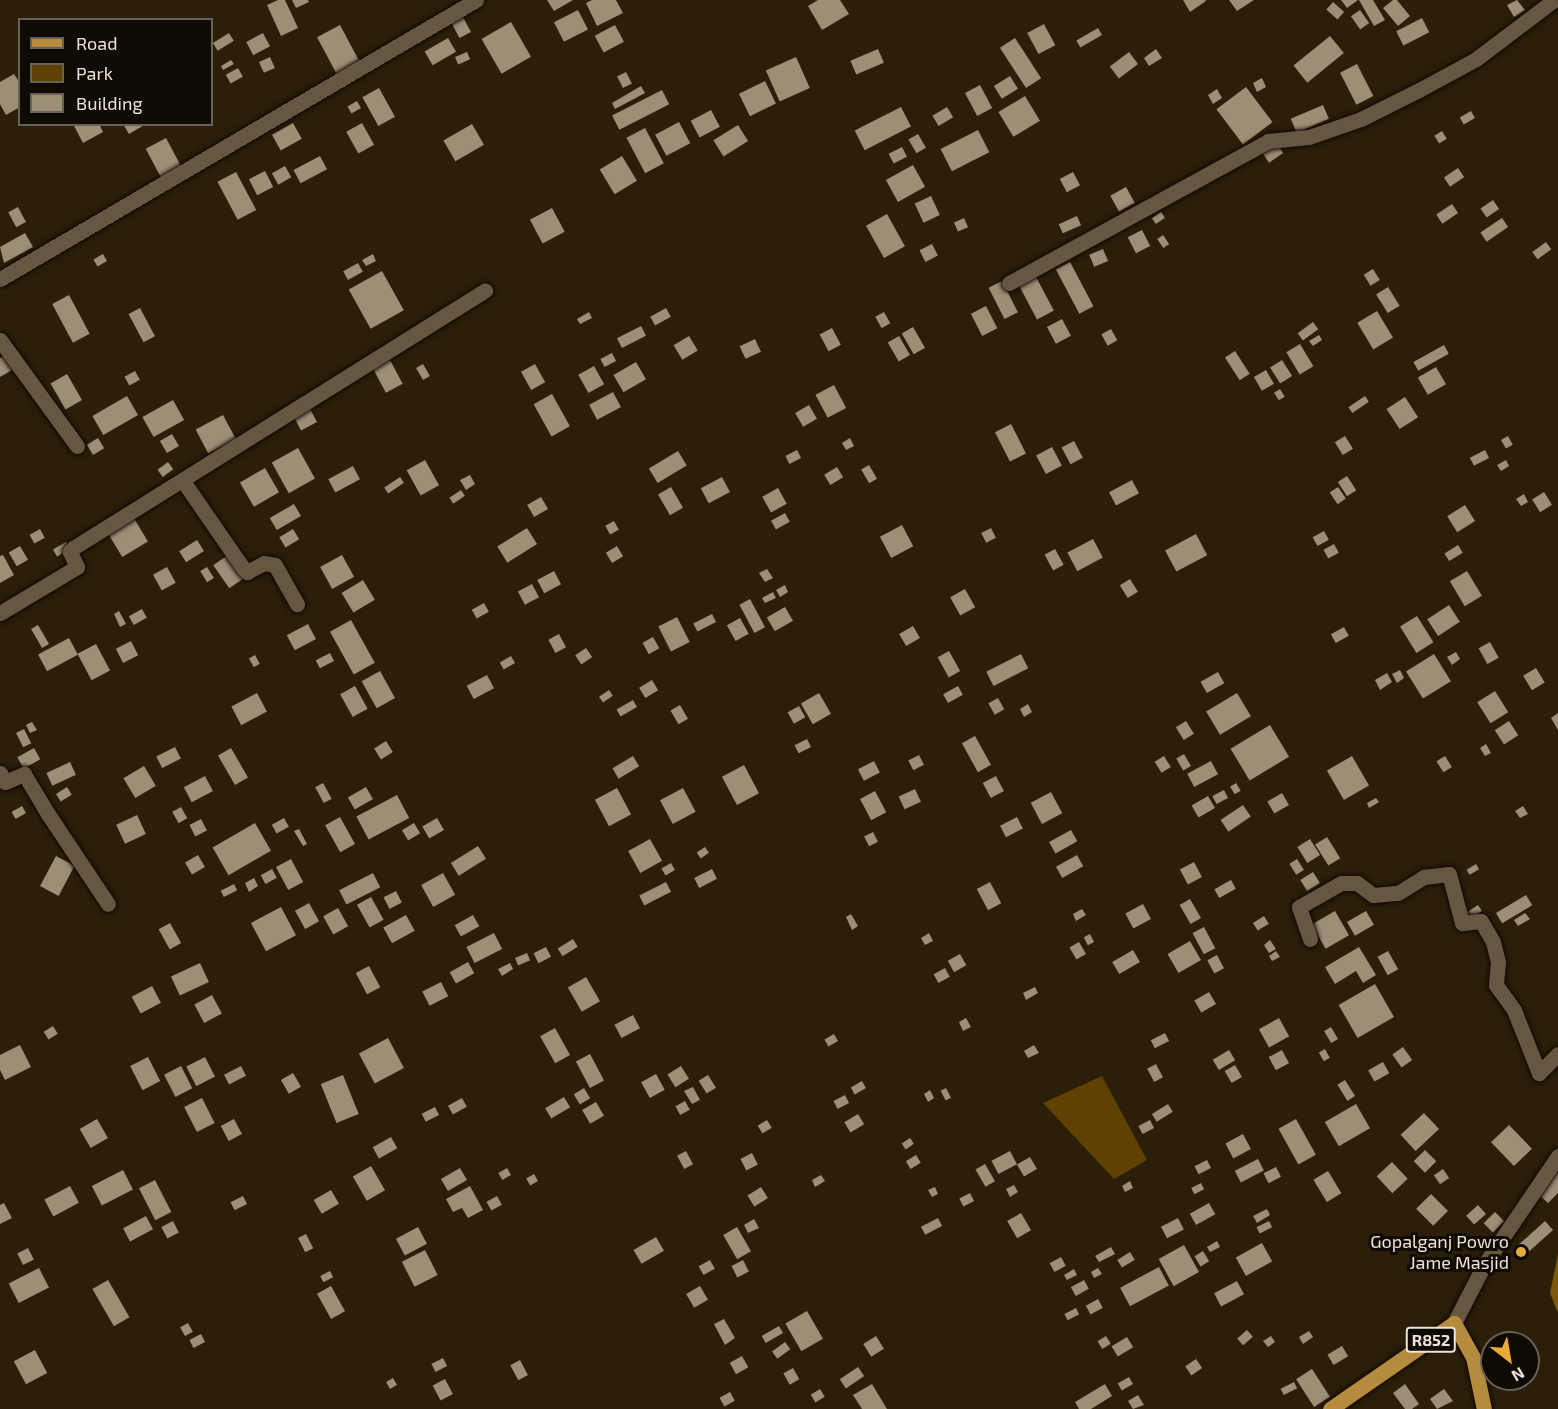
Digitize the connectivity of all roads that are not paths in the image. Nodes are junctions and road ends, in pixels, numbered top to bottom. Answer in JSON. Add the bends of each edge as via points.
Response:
{"nodes":[{"id":1,"x":476,"y":0,"type":"edge"},
{"id":2,"x":1554,"y":0,"type":"edge"},
{"id":3,"x":0,"y":279,"type":"edge"},
{"id":4,"x":1008,"y":283,"type":"dead end"},
{"id":5,"x":485,"y":291,"type":"dead end"},
{"id":6,"x":0,"y":340,"type":"edge"},
{"id":7,"x":77,"y":446,"type":"dead end"},
{"id":8,"x":183,"y":481,"type":"junction"},
{"id":9,"x":297,"y":604,"type":"dead end"},
{"id":10,"x":0,"y":613,"type":"edge"},
{"id":11,"x":0,"y":773,"type":"edge"},
{"id":12,"x":108,"y":904,"type":"dead end"},
{"id":13,"x":1310,"y":939,"type":"dead end"},
{"id":14,"x":1558,"y":1054,"type":"edge"},
{"id":15,"x":1558,"y":1156,"type":"edge"},
{"id":16,"x":1454,"y":1323,"type":"junction"},
{"id":17,"x":1330,"y":1409,"type":"edge"},
{"id":18,"x":1484,"y":1409,"type":"edge"}],
"edges":[{"from":1,"to":3,"type":"street"},
{"from":2,"to":4,"type":"street","via":[[1476,59],[1419,90],[1361,119],[1309,136],[1268,141]]},
{"from":5,"to":8,"type":"street"},
{"from":6,"to":7,"type":"street"},
{"from":8,"to":9,"type":"street","via":[[243,568],[247,572],[264,564],[275,565]]},
{"from":8,"to":10,"type":"street","via":[[73,548],[70,552],[77,567]]},
{"from":11,"to":12,"type":"street","via":[[5,782],[24,774]]},
{"from":13,"to":14,"type":"street","via":[[1299,907],[1341,883],[1357,883],[1373,895],[1398,893],[1424,877],[1449,874],[1462,923],[1481,921],[1493,942],[1498,962],[1496,985],[1514,1010],[1539,1073]]},
{"from":15,"to":16,"type":"street","via":[[1484,1265]]},
{"from":16,"to":17,"type":"main road","number":"R852"},
{"from":16,"to":18,"type":"main road","number":"R852","via":[[1473,1357]]}]}
